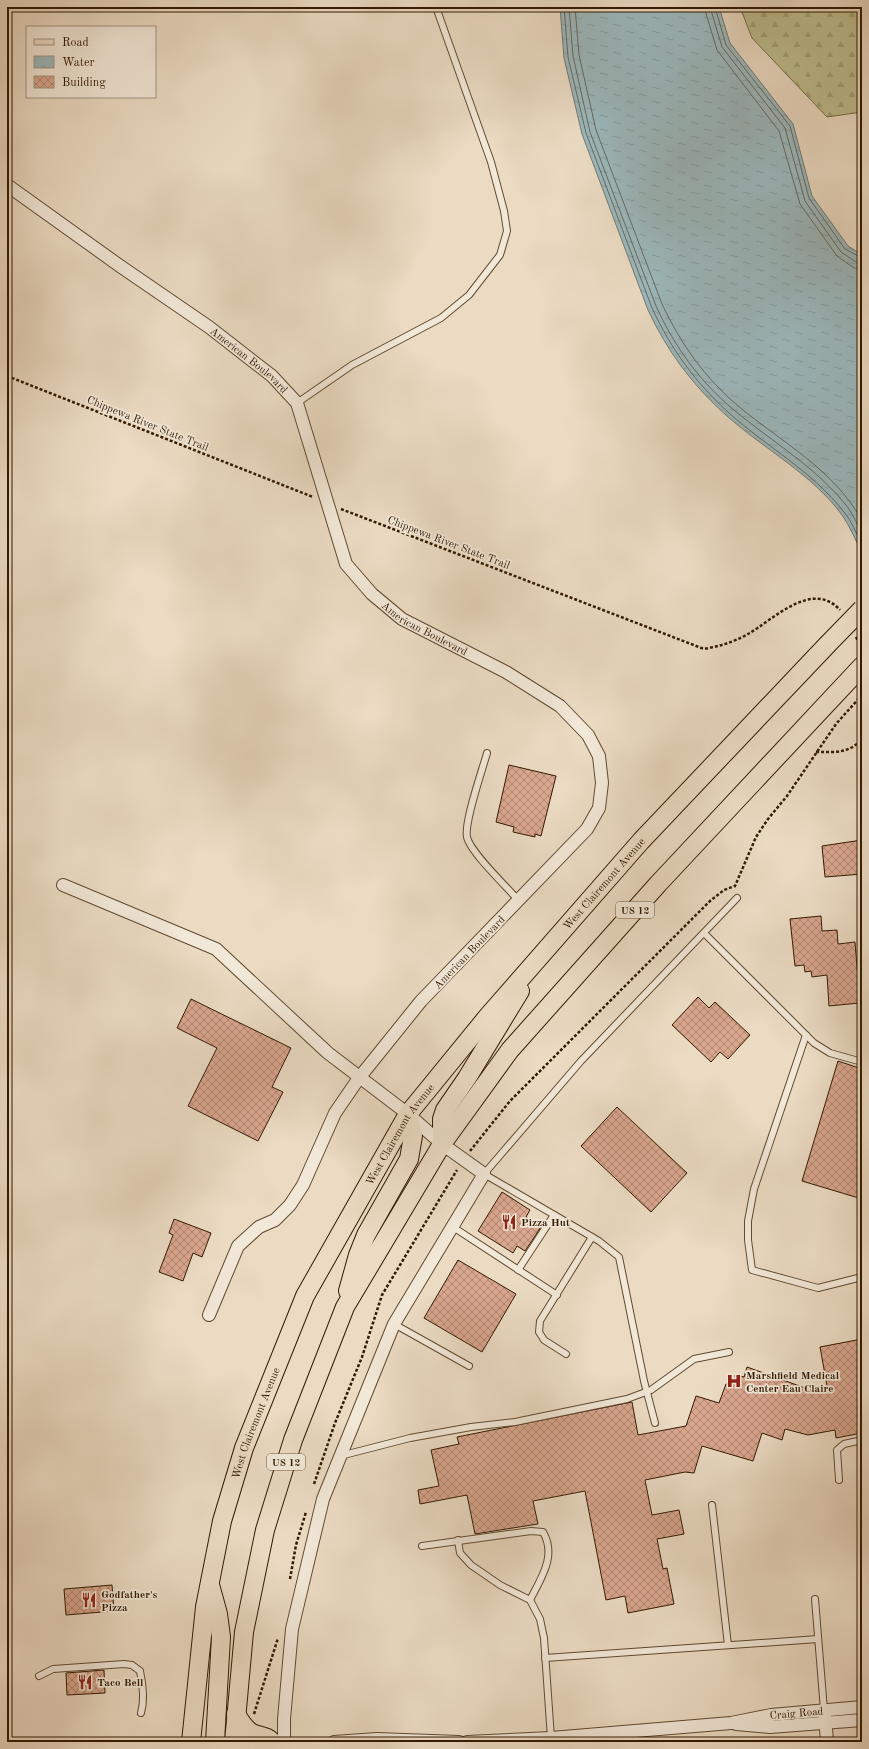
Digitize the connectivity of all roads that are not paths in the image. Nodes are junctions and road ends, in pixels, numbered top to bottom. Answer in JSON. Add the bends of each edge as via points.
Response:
{"nodes":[{"id":1,"x":436,"y":7,"type":"edge"},
{"id":2,"x":7,"y":185,"type":"edge"},
{"id":3,"x":297,"y":403,"type":"junction"},
{"id":4,"x":862,"y":610,"type":"edge"},
{"id":5,"x":862,"y":666,"type":"edge"},
{"id":6,"x":487,"y":753,"type":"dead end"},
{"id":7,"x":62,"y":884,"type":"dead end"},
{"id":8,"x":737,"y":898,"type":"dead end"},
{"id":9,"x":519,"y":901,"type":"junction"},
{"id":10,"x":704,"y":933,"type":"junction"},
{"id":11,"x":544,"y":951,"type":"junction"},
{"id":12,"x":806,"y":1035,"type":"junction"},
{"id":13,"x":862,"y":1062,"type":"edge"},
{"id":14,"x":359,"y":1078,"type":"junction"},
{"id":15,"x":408,"y":1114,"type":"junction"},
{"id":16,"x":442,"y":1144,"type":"junction"},
{"id":17,"x":484,"y":1174,"type":"junction"},
{"id":18,"x":554,"y":1215,"type":"junction"},
{"id":19,"x":453,"y":1227,"type":"junction"},
{"id":20,"x":592,"y":1237,"type":"junction"},
{"id":21,"x":518,"y":1270,"type":"junction"},
{"id":22,"x":862,"y":1277,"type":"edge"},
{"id":23,"x":557,"y":1295,"type":"junction"},
{"id":24,"x":345,"y":1307,"type":"junction"},
{"id":25,"x":209,"y":1315,"type":"dead end"},
{"id":26,"x":394,"y":1324,"type":"junction"},
{"id":27,"x":729,"y":1352,"type":"dead end"},
{"id":28,"x":566,"y":1354,"type":"dead end"},
{"id":29,"x":469,"y":1366,"type":"dead end"},
{"id":30,"x":647,"y":1392,"type":"junction"},
{"id":31,"x":655,"y":1423,"type":"dead end"},
{"id":32,"x":862,"y":1440,"type":"edge"},
{"id":33,"x":340,"y":1456,"type":"junction"},
{"id":34,"x":840,"y":1480,"type":"dead end"},
{"id":35,"x":712,"y":1505,"type":"dead end"},
{"id":36,"x":458,"y":1540,"type":"junction"},
{"id":37,"x":422,"y":1546,"type":"dead end"},
{"id":38,"x":209,"y":1585,"type":"junction"},
{"id":39,"x":815,"y":1599,"type":"dead end"},
{"id":40,"x":530,"y":1600,"type":"junction"},
{"id":41,"x":818,"y":1639,"type":"junction"},
{"id":42,"x":728,"y":1645,"type":"junction"},
{"id":43,"x":545,"y":1658,"type":"junction"},
{"id":44,"x":39,"y":1676,"type":"dead end"},
{"id":45,"x":862,"y":1707,"type":"edge"},
{"id":46,"x":824,"y":1710,"type":"junction"},
{"id":47,"x":141,"y":1713,"type":"dead end"},
{"id":48,"x":236,"y":1714,"type":"junction"},
{"id":49,"x":862,"y":1720,"type":"edge"},
{"id":50,"x":731,"y":1723,"type":"junction"},
{"id":51,"x":826,"y":1723,"type":"junction"},
{"id":52,"x":551,"y":1738,"type":"junction"},
{"id":53,"x":396,"y":1741,"type":"edge"},
{"id":54,"x":191,"y":1742,"type":"edge"},
{"id":55,"x":215,"y":1742,"type":"edge"},
{"id":56,"x":234,"y":1742,"type":"edge"},
{"id":57,"x":272,"y":1742,"type":"edge"},
{"id":58,"x":284,"y":1742,"type":"edge"},
{"id":59,"x":334,"y":1742,"type":"edge"},
{"id":60,"x":459,"y":1742,"type":"edge"},
{"id":61,"x":467,"y":1742,"type":"edge"},
{"id":62,"x":827,"y":1742,"type":"edge"}],
"edges":[{"from":1,"to":3,"type":"lane","via":[[499,190],[507,231],[500,255],[469,295],[441,318],[352,365]]},
{"from":2,"to":3,"type":"street","name":"American Boulevard","via":[[209,327],[272,376]]},
{"from":3,"to":9,"type":"street","name":"American Boulevard","via":[[346,564],[372,594],[402,619],[506,672],[560,706],[578,724],[599,756],[602,796],[596,816],[580,838]]},
{"from":4,"to":11,"type":"main road","name":"West Clairemont Avenue","bridge":true,"via":[[641,841]]},
{"from":5,"to":16,"type":"main road","number":"US 12","via":[[658,884],[510,1050]]},
{"from":6,"to":9,"type":"lane","via":[[469,815],[467,837],[477,855]]},
{"from":7,"to":14,"type":"street","via":[[216,949],[328,1053]]},
{"from":8,"to":10,"type":"lane"},
{"from":9,"to":14,"type":"street","name":"American Boulevard","via":[[421,1001]]},
{"from":10,"to":12,"type":"lane"},
{"from":10,"to":17,"type":"lane","via":[[581,1061]]},
{"from":11,"to":15,"type":"main road","name":"West Clairemont Avenue"},
{"from":11,"to":16,"type":"main road","via":[[445,1110],[442,1119]]},
{"from":12,"to":13,"type":"lane","via":[[830,1053]]},
{"from":12,"to":22,"type":"lane","via":[[754,1190],[748,1220],[752,1270],[818,1288]]},
{"from":14,"to":15,"type":"street"},
{"from":14,"to":25,"type":"street","name":"American Boulevard","via":[[335,1113],[303,1185],[290,1205],[275,1220],[259,1227],[238,1246]]},
{"from":15,"to":16,"type":"street"},
{"from":15,"to":24,"type":"main road","via":[[413,1136],[409,1159],[366,1235],[351,1278]]},
{"from":15,"to":38,"type":"main road","name":"West Clairemont Avenue","via":[[305,1296],[244,1448],[222,1521]]},
{"from":16,"to":17,"type":"street"},
{"from":16,"to":24,"type":"main road","number":"US 12"},
{"from":17,"to":18,"type":"lane"},
{"from":17,"to":19,"type":"street"},
{"from":18,"to":20,"type":"lane"},
{"from":18,"to":21,"type":"lane"},
{"from":19,"to":21,"type":"lane"},
{"from":19,"to":26,"type":"street"},
{"from":20,"to":23,"type":"lane"},
{"from":20,"to":30,"type":"lane","via":[[616,1253],[620,1260]]},
{"from":21,"to":23,"type":"lane"},
{"from":23,"to":28,"type":"lane","via":[[540,1321],[539,1332],[544,1340]]},
{"from":24,"to":48,"type":"main road","number":"US 12","via":[[293,1440],[265,1530],[244,1632]]},
{"from":26,"to":29,"type":"lane"},
{"from":26,"to":33,"type":"street"},
{"from":27,"to":30,"type":"lane","via":[[694,1360]]},
{"from":30,"to":31,"type":"lane"},
{"from":30,"to":33,"type":"lane","via":[[627,1399],[515,1422],[410,1438]]},
{"from":32,"to":34,"type":"lane","via":[[844,1444],[837,1450]]},
{"from":33,"to":58,"type":"street","via":[[323,1499],[292,1629]]},
{"from":35,"to":42,"type":"lane"},
{"from":36,"to":37,"type":"lane"},
{"from":36,"to":40,"type":"lane","via":[[460,1553],[471,1565],[500,1585]]},
{"from":36,"to":40,"type":"lane","via":[[531,1531],[543,1532],[549,1547],[548,1564]]},
{"from":38,"to":54,"type":"main road","name":"West Clairemont Avenue","via":[[199,1652]]},
{"from":38,"to":55,"type":"main road","via":[[218,1614],[221,1637]]},
{"from":39,"to":41,"type":"lane"},
{"from":40,"to":43,"type":"lane","via":[[542,1626]]},
{"from":41,"to":42,"type":"lane"},
{"from":41,"to":46,"type":"lane"},
{"from":42,"to":43,"type":"lane"},
{"from":43,"to":52,"type":"lane"},
{"from":44,"to":47,"type":"lane","via":[[53,1669],[132,1665],[140,1671],[142,1678],[144,1704]]},
{"from":45,"to":46,"type":"street","name":"Craig Road"},
{"from":46,"to":50,"type":"street","name":"Craig Road","via":[[771,1714]]},
{"from":46,"to":51,"type":"street"},
{"from":48,"to":56,"type":"main road","number":"US 12"},
{"from":48,"to":57,"type":"main road","via":[[242,1724],[252,1732]]},
{"from":49,"to":51,"type":"street","name":"Craig Road"},
{"from":50,"to":51,"type":"street","name":"Craig Road","via":[[770,1727]]},
{"from":50,"to":52,"type":"street","name":"Craig Road"},
{"from":51,"to":62,"type":"street"},
{"from":52,"to":61,"type":"street","name":"Craig Road"},
{"from":53,"to":59,"type":"street","via":[[377,1739]]},
{"from":53,"to":60,"type":"street"}]}
